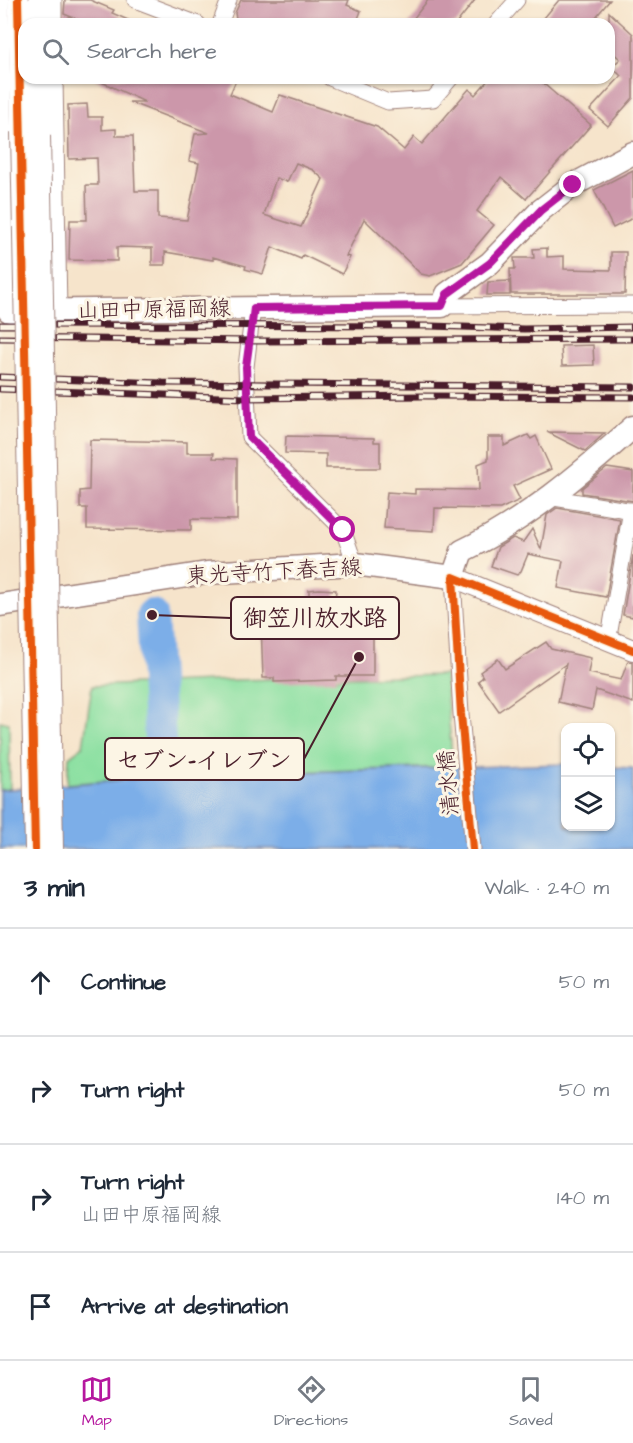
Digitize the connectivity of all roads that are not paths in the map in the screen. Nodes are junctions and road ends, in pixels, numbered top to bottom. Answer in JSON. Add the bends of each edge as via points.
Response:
{"nodes":[{"id":1,"x":1,"y":0,"type":"edge"},
{"id":2,"x":18,"y":0,"type":"edge"},
{"id":3,"x":38,"y":0,"type":"edge"},
{"id":4,"x":54,"y":0,"type":"edge"},
{"id":5,"x":135,"y":0,"type":"edge"},
{"id":6,"x":229,"y":0,"type":"edge"},
{"id":7,"x":517,"y":0,"type":"edge"},
{"id":8,"x":20,"y":18,"type":"edge"},
{"id":9,"x":38,"y":18,"type":"edge"},
{"id":10,"x":54,"y":18,"type":"edge"},
{"id":11,"x":182,"y":18,"type":"edge"},
{"id":12,"x":222,"y":18,"type":"edge"},
{"id":13,"x":501,"y":18,"type":"edge"},
{"id":14,"x":26,"y":84,"type":"edge"},
{"id":15,"x":38,"y":84,"type":"edge"},
{"id":16,"x":55,"y":84,"type":"edge"},
{"id":17,"x":344,"y":84,"type":"edge"},
{"id":18,"x":446,"y":84,"type":"edge"},
{"id":19,"x":31,"y":134,"type":"junction"},
{"id":20,"x":633,"y":153,"type":"edge"},
{"id":21,"x":3,"y":250,"type":"edge"},
{"id":22,"x":633,"y":305,"type":"edge"},
{"id":23,"x":442,"y":306,"type":"junction"},
{"id":24,"x":254,"y":308,"type":"junction"},
{"id":25,"x":4,"y":311,"type":"edge"},
{"id":26,"x":59,"y":312,"type":"junction"},
{"id":27,"x":633,"y":427,"type":"edge"},
{"id":28,"x":548,"y":497,"type":"junction"},
{"id":29,"x":632,"y":511,"type":"edge"},
{"id":30,"x":355,"y":564,"type":"junction"},
{"id":31,"x":453,"y":577,"type":"junction"},
{"id":32,"x":0,"y":605,"type":"edge"},
{"id":33,"x":608,"y":642,"type":"junction"},
{"id":34,"x":633,"y":650,"type":"edge"},
{"id":35,"x":35,"y":849,"type":"edge"},
{"id":36,"x":53,"y":849,"type":"edge"},
{"id":37,"x":473,"y":849,"type":"edge"}],
"edges":[{"from":1,"to":21,"type":"street"},
{"from":2,"to":8,"type":"street"},
{"from":3,"to":9,"type":"street"},
{"from":4,"to":10,"type":"street"},
{"from":5,"to":11,"type":"street"},
{"from":6,"to":12,"type":"street"},
{"from":7,"to":13,"type":"street"},
{"from":14,"to":19,"type":"street"},
{"from":15,"to":19,"type":"street"},
{"from":16,"to":26,"type":"street"},
{"from":17,"to":18,"type":"street","via":[[388,102],[433,99]]},
{"from":19,"to":35,"type":"street","bridge":true},
{"from":19,"to":36,"type":"street","bridge":true},
{"from":20,"to":23,"type":"main road","via":[[573,185],[541,210],[490,263],[447,294]]},
{"from":21,"to":25,"type":"main road","name":"山田中原福岡線"},
{"from":22,"to":23,"type":"street"},
{"from":23,"to":24,"type":"main road","name":"山田中原福岡線"},
{"from":24,"to":26,"type":"main road","name":"山田中原福岡線"},
{"from":24,"to":30,"type":"street","via":[[246,367],[249,437],[343,530]]},
{"from":25,"to":26,"type":"main road","name":"山田中原福岡線"},
{"from":27,"to":28,"type":"main road"},
{"from":28,"to":29,"type":"street"},
{"from":28,"to":31,"type":"main road","via":[[487,539],[462,550]]},
{"from":29,"to":33,"type":"street"},
{"from":30,"to":31,"type":"main road","name":"東光寺竹下春吉線"},
{"from":30,"to":32,"type":"main road","name":"東光寺竹下春吉線","via":[[207,573]]},
{"from":31,"to":33,"type":"street"},
{"from":31,"to":37,"type":"street","name":"清水橋"},
{"from":33,"to":34,"type":"street"}]}
